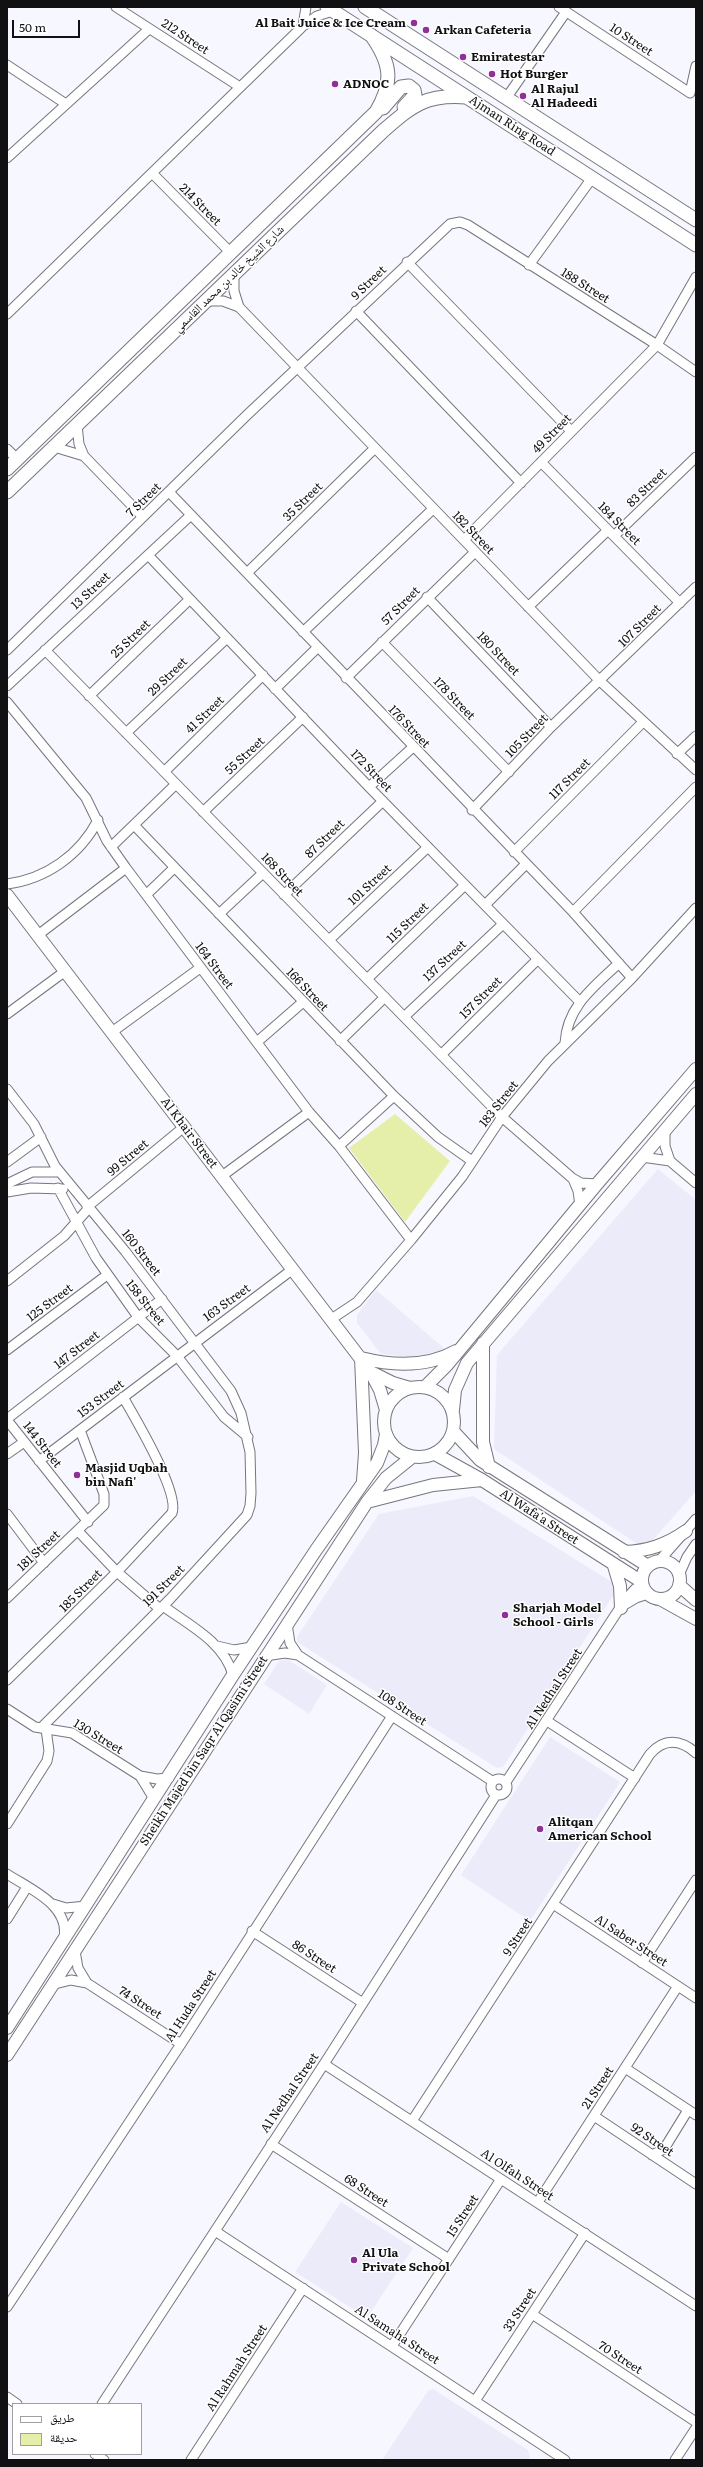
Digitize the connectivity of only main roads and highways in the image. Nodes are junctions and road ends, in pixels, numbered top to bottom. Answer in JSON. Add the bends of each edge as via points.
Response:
{"nodes":[{"id":1,"x":330,"y":9,"type":"edge"},
{"id":2,"x":374,"y":9,"type":"edge"},
{"id":3,"x":371,"y":35,"type":"junction"},
{"id":4,"x":466,"y":97,"type":"junction"},
{"id":5,"x":376,"y":112,"type":"junction"},
{"id":6,"x":383,"y":131,"type":"junction"},
{"id":7,"x":696,"y":220,"type":"edge"},
{"id":8,"x":696,"y":245,"type":"edge"},
{"id":9,"x":7,"y":469,"type":"edge"},
{"id":10,"x":7,"y":492,"type":"edge"}],
"edges":[{"from":1,"to":3,"type":"main road","name":"Ajman Ring Road"},
{"from":2,"to":7,"type":"main road","name":"Ajman Ring Road"},
{"from":3,"to":4,"type":"main road","name":"Ajman Ring Road"},
{"from":3,"to":5,"type":"main road","name":"شارع الشيخ خالد بن محمد القاسمي","via":[[382,50],[388,73],[385,96]]},
{"from":4,"to":6,"type":"main road","name":"شارع الشيخ خالد بن محمد القاسمي","via":[[444,96],[421,101]]},
{"from":4,"to":8,"type":"main road","name":"Ajman Ring Road"},
{"from":5,"to":6,"type":"main road","via":[[390,101],[401,87],[410,86],[414,90],[413,98],[391,119]]},
{"from":5,"to":9,"type":"main road","name":"شارع الشيخ خالد بن محمد القاسمي"},
{"from":6,"to":10,"type":"main road","name":"شارع الشيخ خالد بن محمد القاسمي"}]}
